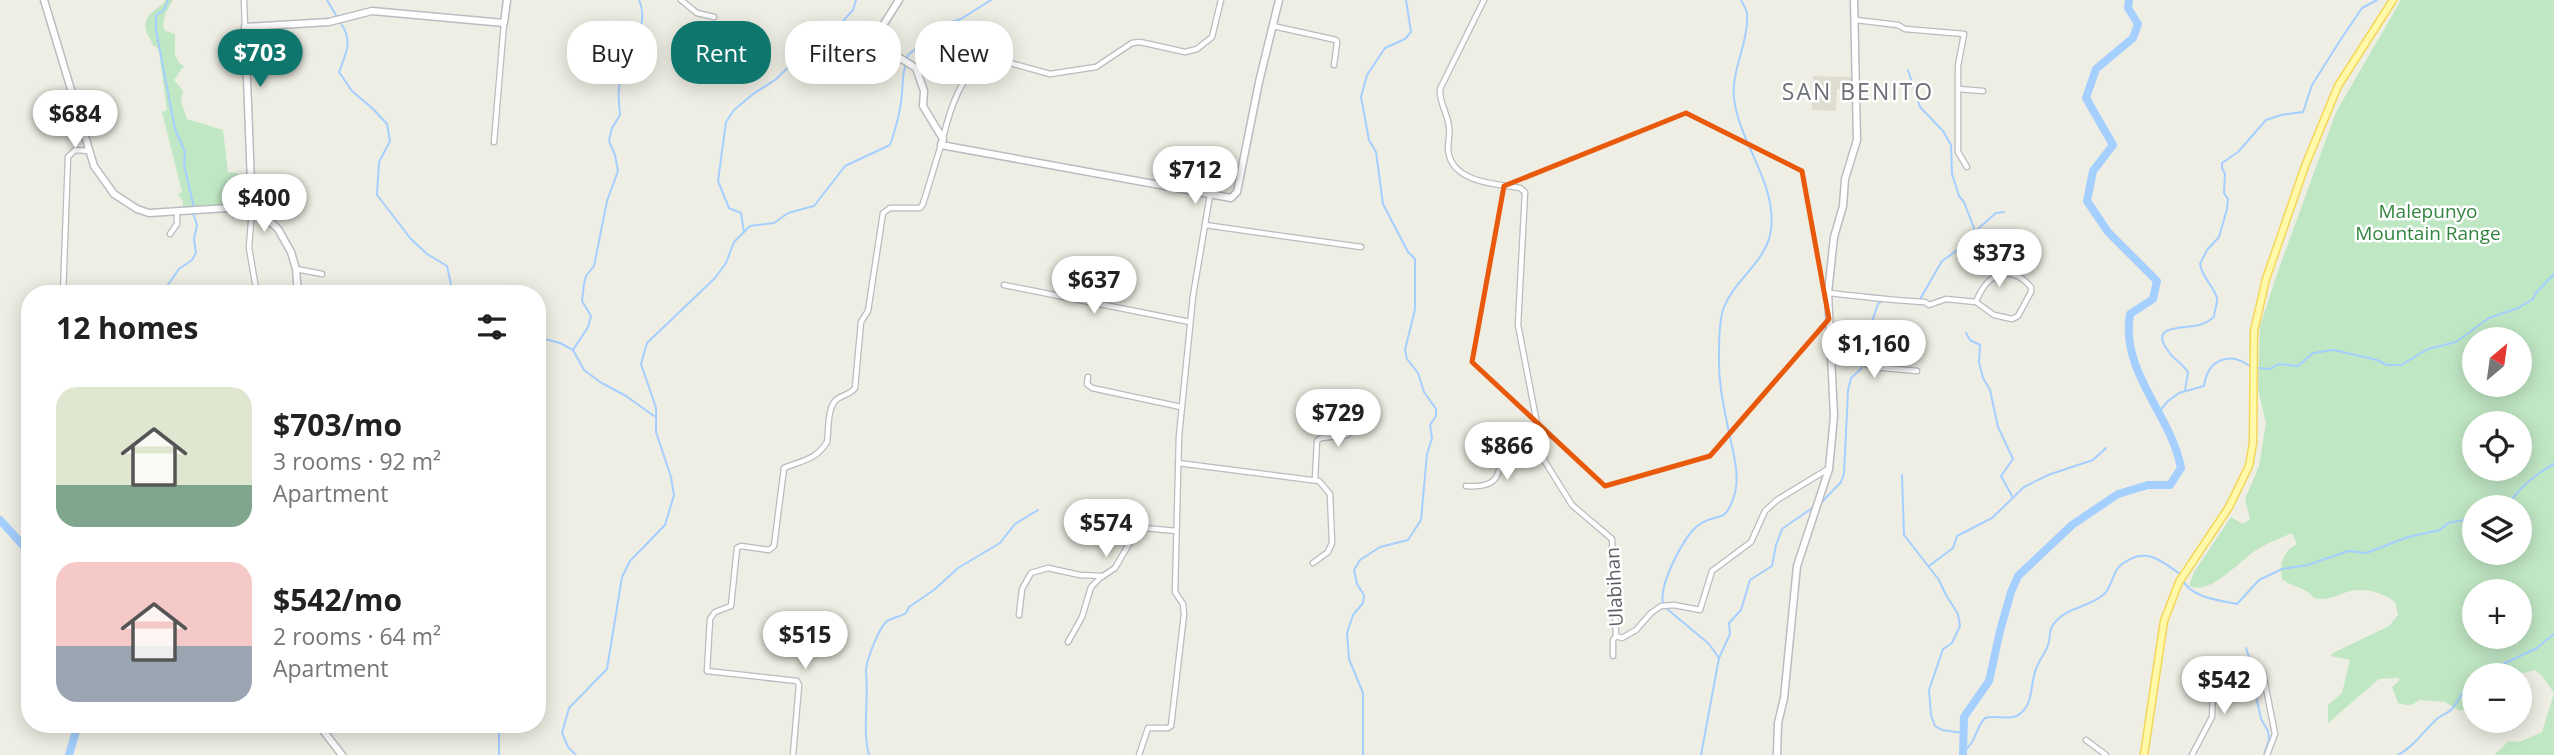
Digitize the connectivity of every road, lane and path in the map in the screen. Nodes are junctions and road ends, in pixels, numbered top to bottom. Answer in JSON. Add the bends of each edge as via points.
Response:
{"nodes":[{"id":1,"x":44,"y":0,"type":"edge"},
{"id":2,"x":244,"y":0,"type":"edge"},
{"id":3,"x":508,"y":0,"type":"edge"},
{"id":4,"x":681,"y":0,"type":"edge"},
{"id":5,"x":899,"y":0,"type":"edge"},
{"id":6,"x":1221,"y":0,"type":"edge"},
{"id":7,"x":1279,"y":0,"type":"edge"},
{"id":8,"x":1484,"y":0,"type":"edge"},
{"id":9,"x":1854,"y":0,"type":"edge"},
{"id":10,"x":2393,"y":0,"type":"edge"},
{"id":11,"x":714,"y":17,"type":"dead end"},
{"id":12,"x":1856,"y":20,"type":"junction"},
{"id":13,"x":504,"y":23,"type":"junction"},
{"id":14,"x":1272,"y":26,"type":"junction"},
{"id":15,"x":245,"y":27,"type":"junction"},
{"id":16,"x":1334,"y":65,"type":"dead end"},
{"id":17,"x":1958,"y":89,"type":"junction"},
{"id":18,"x":1983,"y":91,"type":"dead end"},
{"id":19,"x":494,"y":142,"type":"dead end"},
{"id":20,"x":942,"y":142,"type":"junction"},
{"id":21,"x":89,"y":151,"type":"junction"},
{"id":22,"x":1967,"y":167,"type":"dead end"},
{"id":23,"x":1210,"y":195,"type":"junction"},
{"id":24,"x":253,"y":209,"type":"junction"},
{"id":25,"x":177,"y":211,"type":"junction"},
{"id":26,"x":1205,"y":225,"type":"junction"},
{"id":27,"x":170,"y":234,"type":"dead end"},
{"id":28,"x":1361,"y":247,"type":"dead end"},
{"id":29,"x":296,"y":269,"type":"junction"},
{"id":30,"x":322,"y":274,"type":"dead end"},
{"id":31,"x":63,"y":285,"type":"edge"},
{"id":32,"x":255,"y":285,"type":"edge"},
{"id":33,"x":297,"y":285,"type":"edge"},
{"id":34,"x":1004,"y":285,"type":"dead end"},
{"id":35,"x":1828,"y":293,"type":"junction"},
{"id":36,"x":1976,"y":302,"type":"junction"},
{"id":37,"x":1190,"y":322,"type":"junction"},
{"id":38,"x":1832,"y":361,"type":"junction"},
{"id":39,"x":1917,"y":370,"type":"dead end"},
{"id":40,"x":1088,"y":377,"type":"dead end"},
{"id":41,"x":1181,"y":407,"type":"junction"},
{"id":42,"x":1365,"y":422,"type":"dead end"},
{"id":43,"x":1542,"y":450,"type":"junction"},
{"id":44,"x":1178,"y":463,"type":"junction"},
{"id":45,"x":1829,"y":469,"type":"junction"},
{"id":46,"x":1315,"y":479,"type":"junction"},
{"id":47,"x":1466,"y":486,"type":"dead end"},
{"id":48,"x":1176,"y":531,"type":"junction"},
{"id":49,"x":1313,"y":563,"type":"dead end"},
{"id":50,"x":1103,"y":576,"type":"junction"},
{"id":51,"x":1019,"y":615,"type":"dead end"},
{"id":52,"x":1616,"y":636,"type":"junction"},
{"id":53,"x":1068,"y":642,"type":"dead end"},
{"id":54,"x":1613,"y":656,"type":"dead end"},
{"id":55,"x":2214,"y":664,"type":"dead end"},
{"id":56,"x":2263,"y":673,"type":"dead end"},
{"id":57,"x":324,"y":733,"type":"edge"},
{"id":58,"x":2087,"y":740,"type":"dead end"},
{"id":59,"x":342,"y":755,"type":"edge"},
{"id":60,"x":793,"y":755,"type":"edge"},
{"id":61,"x":1139,"y":755,"type":"edge"},
{"id":62,"x":1777,"y":755,"type":"edge"},
{"id":63,"x":2106,"y":755,"type":"edge"},
{"id":64,"x":2144,"y":755,"type":"edge"},
{"id":65,"x":2192,"y":755,"type":"edge"},
{"id":66,"x":2267,"y":755,"type":"edge"}],
"edges":[{"from":1,"to":21,"type":"street"},
{"from":2,"to":15,"type":"street"},
{"from":3,"to":13,"type":"street"},
{"from":4,"to":11,"type":"street","via":[[697,13]]},
{"from":5,"to":20,"type":"street","via":[[867,42],[916,68],[924,91],[923,106]]},
{"from":6,"to":20,"type":"street","via":[[1212,37],[1191,52],[1132,43],[1096,67],[1050,74],[988,57],[969,74],[952,106]]},
{"from":7,"to":14,"type":"street"},
{"from":8,"to":43,"type":"street","name":"Ulabihan","via":[[1444,78],[1440,96],[1450,128],[1452,163],[1475,179],[1525,192],[1518,325]]},
{"from":9,"to":12,"type":"street"},
{"from":10,"to":64,"type":"main road","via":[[2344,75],[2311,152],[2261,295],[2253,348],[2249,466],[2168,606]]},
{"from":12,"to":17,"type":"street","via":[[1964,34]]},
{"from":12,"to":35,"type":"street","via":[[1857,140],[1834,237]]},
{"from":13,"to":15,"type":"street","via":[[372,11],[329,22]]},
{"from":13,"to":19,"type":"street"},
{"from":14,"to":16,"type":"street","via":[[1336,40]]},
{"from":14,"to":23,"type":"street","via":[[1237,192],[1231,198]]},
{"from":15,"to":24,"type":"street"},
{"from":17,"to":18,"type":"street"},
{"from":17,"to":22,"type":"street","via":[[1958,152]]},
{"from":20,"to":23,"type":"street"},
{"from":20,"to":60,"type":"street","via":[[920,208],[890,208],[883,213],[867,311],[861,322],[855,388],[834,402],[825,447],[804,463],[783,468],[774,545],[769,550],[737,548],[731,606],[710,619],[707,671],[797,681]]},
{"from":21,"to":25,"type":"street","via":[[103,181],[125,202],[149,213]]},
{"from":21,"to":31,"type":"street","via":[[75,150],[68,157]]},
{"from":23,"to":26,"type":"street"},
{"from":24,"to":25,"type":"street"},
{"from":24,"to":29,"type":"street","via":[[278,229]]},
{"from":24,"to":32,"type":"street","via":[[249,248]]},
{"from":25,"to":27,"type":"street","via":[[177,224]]},
{"from":26,"to":28,"type":"street"},
{"from":26,"to":37,"type":"street"},
{"from":29,"to":30,"type":"street"},
{"from":29,"to":33,"type":"street"},
{"from":34,"to":37,"type":"street"},
{"from":35,"to":36,"type":"street","via":[[1929,305],[1946,299]]},
{"from":35,"to":38,"type":"street"},
{"from":36,"to":36,"type":"street","via":[[1982,287],[2005,273],[2018,276],[2031,287],[2018,316],[2012,319],[1994,315]]},
{"from":37,"to":41,"type":"street"},
{"from":38,"to":39,"type":"street","via":[[1856,360],[1873,367]]},
{"from":38,"to":45,"type":"street","via":[[1834,416]]},
{"from":40,"to":41,"type":"street","via":[[1092,388]]},
{"from":41,"to":44,"type":"street"},
{"from":42,"to":46,"type":"street","via":[[1347,435],[1317,441]]},
{"from":43,"to":47,"type":"street","via":[[1505,449],[1490,485]]},
{"from":43,"to":52,"type":"street","name":"Ulabihan","via":[[1572,505],[1612,538]]},
{"from":44,"to":46,"type":"street"},
{"from":44,"to":48,"type":"street"},
{"from":45,"to":52,"type":"street","name":"Ulabihan","via":[[1765,511],[1751,542],[1712,571],[1700,610],[1661,606],[1636,630],[1622,638]]},
{"from":45,"to":62,"type":"street","via":[[1797,566]]},
{"from":46,"to":49,"type":"street","via":[[1330,494],[1332,543]]},
{"from":48,"to":50,"type":"street","via":[[1140,528],[1119,564]]},
{"from":48,"to":61,"type":"street","via":[[1175,592],[1184,614],[1172,718],[1168,728],[1148,728]]},
{"from":50,"to":51,"type":"street","via":[[1048,568],[1031,573],[1022,589]]},
{"from":50,"to":53,"type":"street","via":[[1088,592],[1082,617]]},
{"from":52,"to":54,"type":"street"},
{"from":55,"to":65,"type":"street","via":[[2212,716]]},
{"from":56,"to":66,"type":"street","via":[[2275,734]]},
{"from":57,"to":59,"type":"street"},
{"from":58,"to":63,"type":"street"}]}
